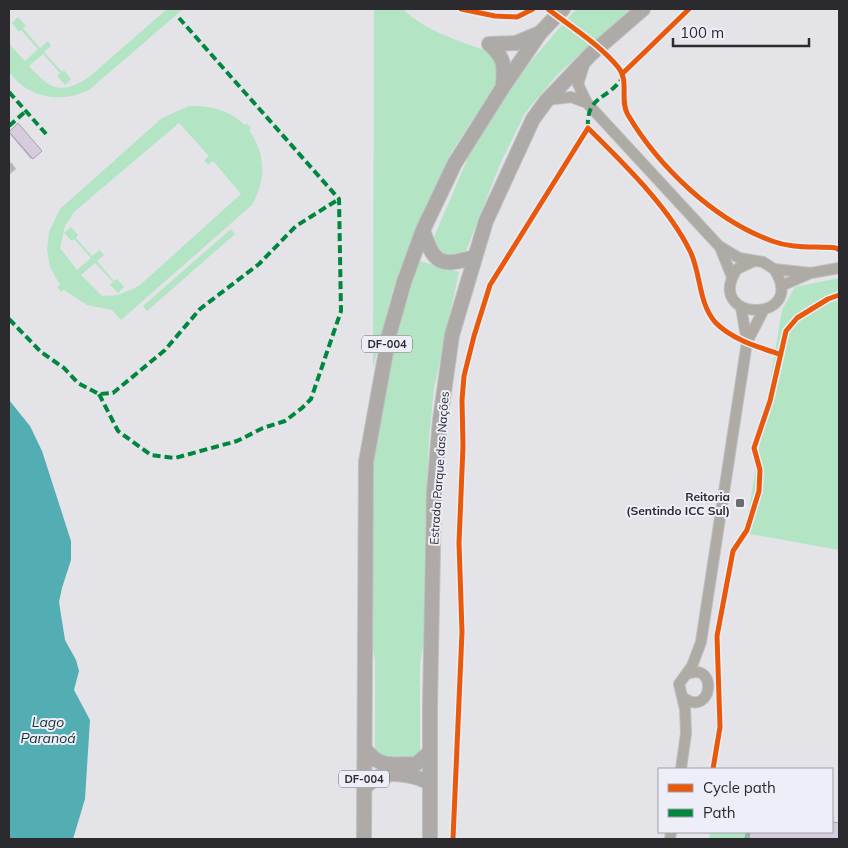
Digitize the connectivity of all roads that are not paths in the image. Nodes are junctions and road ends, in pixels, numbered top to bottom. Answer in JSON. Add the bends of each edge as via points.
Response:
{"nodes":[{"id":1,"x":563,"y":9,"type":"edge"},
{"id":2,"x":643,"y":9,"type":"edge"},
{"id":3,"x":540,"y":32,"type":"junction"},
{"id":4,"x":590,"y":54,"type":"junction"},
{"id":5,"x":502,"y":87,"type":"junction"},
{"id":6,"x":546,"y":100,"type":"junction"},
{"id":7,"x":587,"y":103,"type":"junction"},
{"id":8,"x":423,"y":230,"type":"junction"},
{"id":9,"x":719,"y":246,"type":"junction"},
{"id":10,"x":474,"y":257,"type":"junction"},
{"id":11,"x":754,"y":261,"type":"junction"},
{"id":12,"x":839,"y":268,"type":"edge"},
{"id":13,"x":774,"y":269,"type":"junction"},
{"id":14,"x":811,"y":273,"type":"junction"},
{"id":15,"x":732,"y":277,"type":"junction"},
{"id":16,"x":781,"y":286,"type":"junction"},
{"id":17,"x":740,"y":306,"type":"junction"},
{"id":18,"x":763,"y":311,"type":"junction"},
{"id":19,"x":747,"y":342,"type":"junction"},
{"id":20,"x":701,"y":642,"type":"junction"},
{"id":21,"x":686,"y":674,"type":"junction"},
{"id":22,"x":702,"y":675,"type":"junction"},
{"id":23,"x":684,"y":698,"type":"junction"},
{"id":24,"x":699,"y":701,"type":"junction"},
{"id":25,"x":686,"y":732,"type":"junction"},
{"id":26,"x":365,"y":749,"type":"junction"},
{"id":27,"x":430,"y":752,"type":"junction"},
{"id":28,"x":681,"y":768,"type":"edge"},
{"id":29,"x":430,"y":784,"type":"junction"},
{"id":30,"x":364,"y":788,"type":"junction"},
{"id":31,"x":364,"y":839,"type":"edge"},
{"id":32,"x":430,"y":839,"type":"edge"}],
"edges":[{"from":1,"to":3,"type":"highway","number":"DF-004"},
{"from":2,"to":4,"type":"highway","name":"Estrada Parque das Nações"},
{"from":3,"to":5,"type":"highway","number":"DF-004"},
{"from":3,"to":5,"type":"highway","via":[[516,43],[489,44],[504,60]]},
{"from":4,"to":6,"type":"highway","name":"Estrada Parque das Nações"},
{"from":4,"to":7,"type":"street","via":[[579,78],[580,90]]},
{"from":5,"to":8,"type":"highway","number":"DF-004","via":[[455,163]]},
{"from":6,"to":7,"type":"street","via":[[571,97]]},
{"from":6,"to":10,"type":"highway","name":"Estrada Parque das Nações","via":[[507,172]]},
{"from":7,"to":9,"type":"street"},
{"from":8,"to":10,"type":"highway","via":[[428,248],[442,262],[453,264]]},
{"from":8,"to":26,"type":"highway","number":"DF-004","via":[[389,335],[366,462]]},
{"from":9,"to":11,"type":"street","via":[[739,258]]},
{"from":9,"to":15,"type":"street"},
{"from":10,"to":27,"type":"highway","name":"Estrada Parque das Nações","via":[[452,335],[440,420],[434,502]]},
{"from":11,"to":13,"type":"street"},
{"from":11,"to":15,"type":"street","via":[[745,264]]},
{"from":12,"to":14,"type":"street"},
{"from":13,"to":14,"type":"street"},
{"from":13,"to":16,"type":"street"},
{"from":14,"to":16,"type":"street"},
{"from":15,"to":17,"type":"street","via":[[732,293]]},
{"from":16,"to":18,"type":"street","via":[[776,302]]},
{"from":17,"to":18,"type":"street","via":[[755,312]]},
{"from":17,"to":19,"type":"street"},
{"from":18,"to":19,"type":"street"},
{"from":19,"to":20,"type":"street"},
{"from":20,"to":21,"type":"street"},
{"from":20,"to":22,"type":"street"},
{"from":21,"to":22,"type":"street"},
{"from":21,"to":23,"type":"street","via":[[679,687]]},
{"from":22,"to":24,"type":"street","via":[[709,689]]},
{"from":23,"to":24,"type":"street","via":[[690,702]]},
{"from":23,"to":25,"type":"street"},
{"from":24,"to":25,"type":"street"},
{"from":25,"to":28,"type":"street"},
{"from":26,"to":27,"type":"highway","via":[[373,760],[381,764],[416,764]]},
{"from":26,"to":30,"type":"highway","number":"DF-004"},
{"from":27,"to":29,"type":"highway","name":"Estrada Parque das Nações"},
{"from":29,"to":30,"type":"highway","via":[[417,776],[384,775]]},
{"from":29,"to":32,"type":"highway","name":"Estrada Parque das Nações"},
{"from":30,"to":31,"type":"highway","number":"DF-004"}]}
